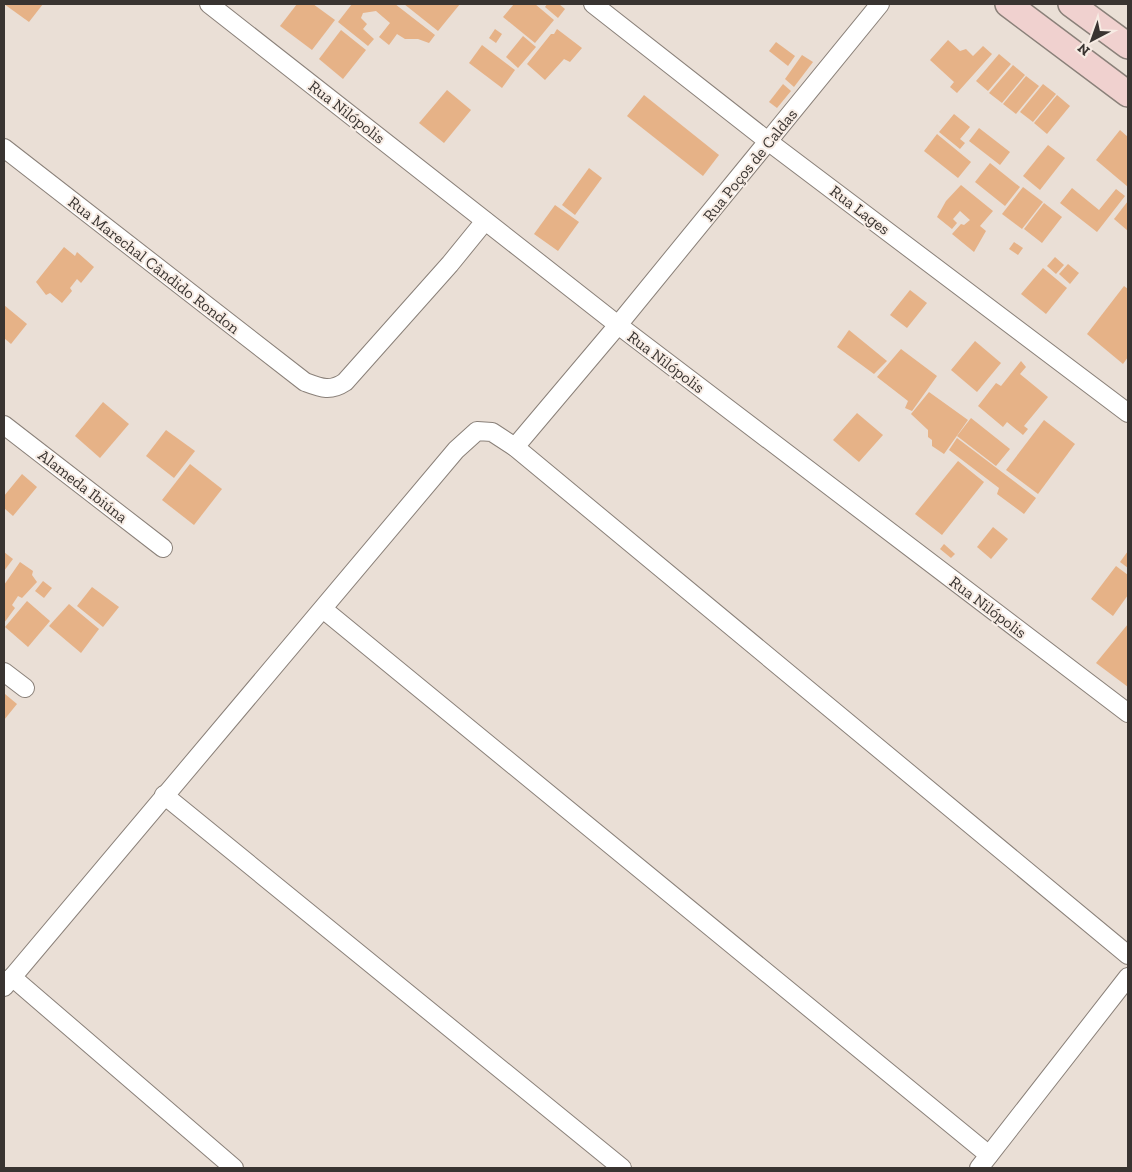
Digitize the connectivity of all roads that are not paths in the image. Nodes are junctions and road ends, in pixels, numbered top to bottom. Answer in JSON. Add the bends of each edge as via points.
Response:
{"nodes":[{"id":1,"x":209,"y":4,"type":"edge"},
{"id":2,"x":593,"y":4,"type":"edge"},
{"id":3,"x":880,"y":4,"type":"edge"},
{"id":4,"x":1008,"y":4,"type":"edge"},
{"id":5,"x":1071,"y":4,"type":"edge"},
{"id":6,"x":1128,"y":46,"type":"edge"},
{"id":7,"x":1128,"y":94,"type":"edge"},
{"id":8,"x":769,"y":142,"type":"junction"},
{"id":9,"x":4,"y":148,"type":"edge"},
{"id":10,"x":485,"y":221,"type":"junction"},
{"id":11,"x":618,"y":325,"type":"junction"},
{"id":12,"x":1128,"y":413,"type":"edge"},
{"id":13,"x":4,"y":425,"type":"edge"},
{"id":14,"x":515,"y":446,"type":"junction"},
{"id":15,"x":163,"y":548,"type":"dead end"},
{"id":16,"x":323,"y":609,"type":"junction"},
{"id":17,"x":4,"y":672,"type":"edge"},
{"id":18,"x":25,"y":688,"type":"dead end"},
{"id":19,"x":1128,"y":713,"type":"edge"},
{"id":20,"x":164,"y":795,"type":"junction"},
{"id":21,"x":1128,"y":955,"type":"edge"},
{"id":22,"x":1128,"y":977,"type":"edge"},
{"id":23,"x":8,"y":982,"type":"edge"},
{"id":24,"x":984,"y":1162,"type":"edge"},
{"id":25,"x":234,"y":1168,"type":"edge"},
{"id":26,"x":622,"y":1168,"type":"edge"}],
"edges":[{"from":1,"to":10,"type":"street","name":"Rua Nilópolis"},
{"from":2,"to":8,"type":"street","name":"Rua Lages"},
{"from":3,"to":8,"type":"street","name":"Rua Poços de Caldas"},
{"from":4,"to":7,"type":"main road"},
{"from":5,"to":6,"type":"main road"},
{"from":8,"to":11,"type":"street","name":"Rua Poços de Caldas"},
{"from":8,"to":12,"type":"street","name":"Rua Lages"},
{"from":9,"to":10,"type":"street","name":"Rua Marechal Cândido Rondon","via":[[305,382],[325,389],[345,382]]},
{"from":10,"to":11,"type":"street","name":"Rua Nilópolis"},
{"from":11,"to":14,"type":"street","name":"Rua Poços de Caldas"},
{"from":11,"to":19,"type":"street","name":"Rua Nilópolis"},
{"from":13,"to":15,"type":"street","name":"Alameda Ibiúna"},
{"from":14,"to":16,"type":"street","via":[[492,432],[477,431],[456,450]]},
{"from":14,"to":21,"type":"street"},
{"from":16,"to":20,"type":"street"},
{"from":16,"to":24,"type":"street"},
{"from":17,"to":18,"type":"street"},
{"from":20,"to":23,"type":"street"},
{"from":20,"to":26,"type":"street"},
{"from":22,"to":24,"type":"street"},
{"from":23,"to":25,"type":"street"}]}
